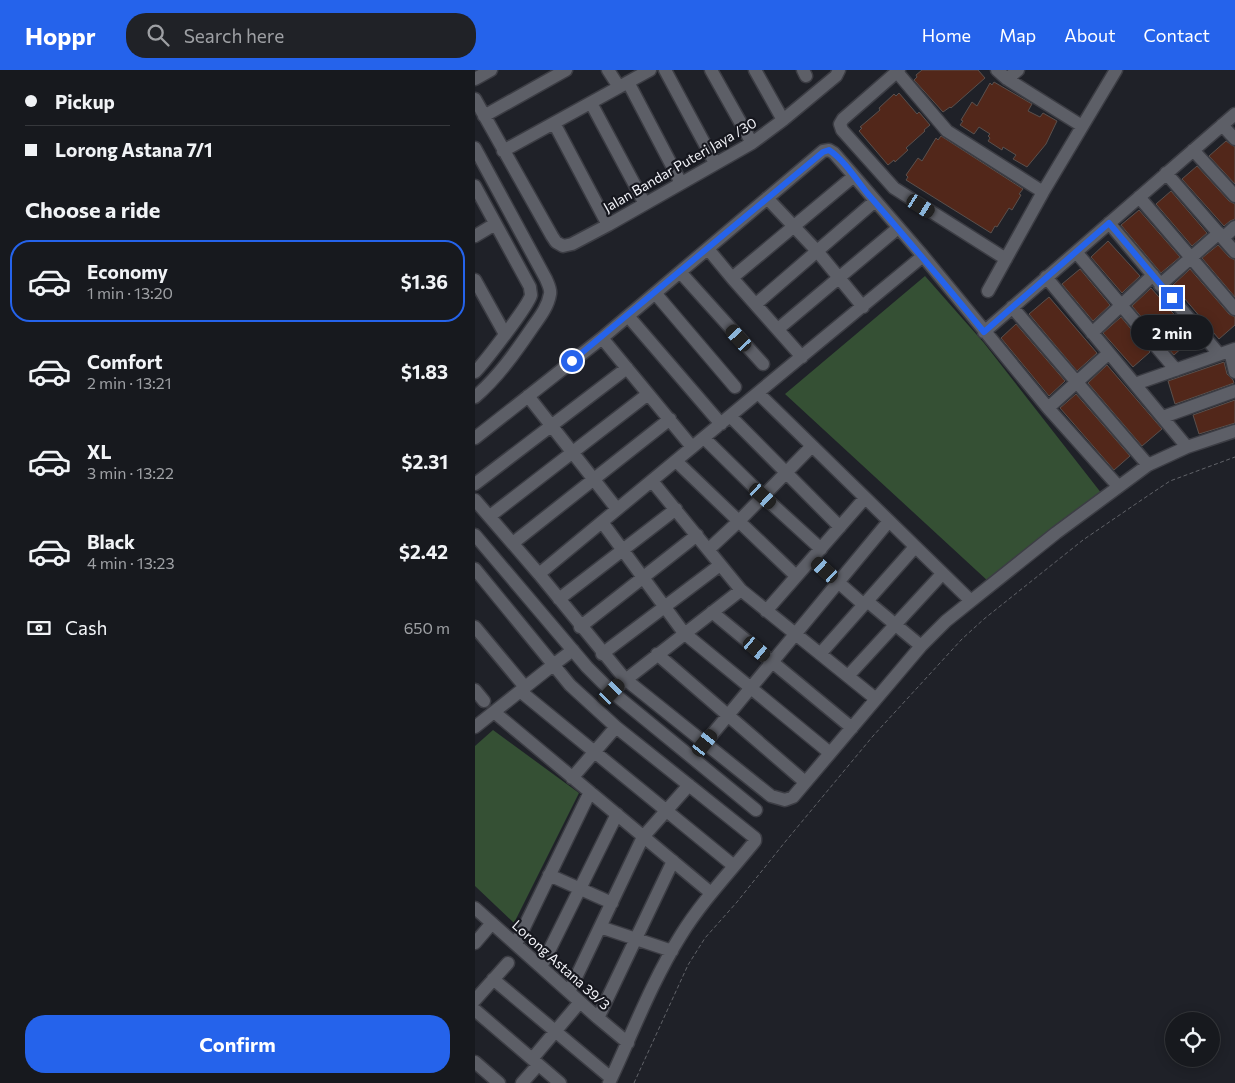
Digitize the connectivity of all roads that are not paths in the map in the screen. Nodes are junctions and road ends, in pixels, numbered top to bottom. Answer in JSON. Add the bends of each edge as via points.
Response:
{"nodes":[{"id":1,"x":491,"y":70,"type":"edge"},
{"id":2,"x":566,"y":70,"type":"edge"},
{"id":3,"x":608,"y":70,"type":"edge"},
{"id":4,"x":651,"y":70,"type":"edge"},
{"id":5,"x":665,"y":70,"type":"edge"},
{"id":6,"x":711,"y":70,"type":"edge"},
{"id":7,"x":755,"y":70,"type":"edge"},
{"id":8,"x":839,"y":70,"type":"edge"},
{"id":9,"x":997,"y":70,"type":"edge"},
{"id":10,"x":1017,"y":70,"type":"edge"},
{"id":11,"x":1116,"y":70,"type":"edge"},
{"id":12,"x":898,"y":71,"type":"edge"},
{"id":13,"x":475,"y":79,"type":"edge"},
{"id":14,"x":1007,"y":79,"type":"junction"},
{"id":15,"x":623,"y":85,"type":"junction"},
{"id":16,"x":475,"y":99,"type":"edge"},
{"id":17,"x":591,"y":103,"type":"junction"},
{"id":18,"x":1235,"y":114,"type":"edge"},
{"id":19,"x":484,"y":116,"type":"junction"},
{"id":20,"x":783,"y":120,"type":"junction"},
{"id":21,"x":554,"y":123,"type":"junction"},
{"id":22,"x":1222,"y":125,"type":"junction"},
{"id":23,"x":1082,"y":126,"type":"junction"},
{"id":24,"x":1235,"y":139,"type":"edge"},
{"id":25,"x":752,"y":143,"type":"junction"},
{"id":26,"x":475,"y":148,"type":"edge"},
{"id":27,"x":1193,"y":150,"type":"junction"},
{"id":28,"x":503,"y":151,"type":"junction"},
{"id":29,"x":715,"y":164,"type":"junction"},
{"id":30,"x":1166,"y":173,"type":"junction"},
{"id":31,"x":854,"y":176,"type":"junction"},
{"id":32,"x":884,"y":177,"type":"junction"},
{"id":33,"x":681,"y":183,"type":"junction"},
{"id":34,"x":475,"y":186,"type":"edge"},
{"id":35,"x":1043,"y":192,"type":"junction"},
{"id":36,"x":871,"y":196,"type":"junction"},
{"id":37,"x":1235,"y":196,"type":"edge"},
{"id":38,"x":1139,"y":197,"type":"junction"},
{"id":39,"x":767,"y":198,"type":"junction"},
{"id":40,"x":645,"y":204,"type":"junction"},
{"id":41,"x":1109,"y":223,"type":"junction"},
{"id":42,"x":495,"y":224,"type":"junction"},
{"id":43,"x":608,"y":225,"type":"junction"},
{"id":44,"x":793,"y":226,"type":"junction"},
{"id":45,"x":1235,"y":227,"type":"edge"},
{"id":46,"x":898,"y":228,"type":"junction"},
{"id":47,"x":1221,"y":235,"type":"junction"},
{"id":48,"x":475,"y":236,"type":"edge"},
{"id":49,"x":708,"y":248,"type":"junction"},
{"id":50,"x":817,"y":251,"type":"junction"},
{"id":51,"x":1075,"y":252,"type":"junction"},
{"id":52,"x":1235,"y":252,"type":"edge"},
{"id":53,"x":923,"y":256,"type":"junction"},
{"id":54,"x":1191,"y":258,"type":"junction"},
{"id":55,"x":1006,"y":259,"type":"junction"},
{"id":56,"x":680,"y":272,"type":"junction"},
{"id":57,"x":732,"y":278,"type":"junction"},
{"id":58,"x":839,"y":278,"type":"junction"},
{"id":59,"x":1046,"y":278,"type":"junction"},
{"id":60,"x":475,"y":280,"type":"edge"},
{"id":61,"x":1156,"y":280,"type":"junction"},
{"id":62,"x":988,"y":291,"type":"dead end"},
{"id":63,"x":655,"y":293,"type":"junction"},
{"id":64,"x":756,"y":304,"type":"junction"},
{"id":65,"x":1121,"y":305,"type":"junction"},
{"id":66,"x":863,"y":307,"type":"junction"},
{"id":67,"x":1012,"y":307,"type":"junction"},
{"id":68,"x":1235,"y":309,"type":"edge"},
{"id":69,"x":628,"y":316,"type":"junction"},
{"id":70,"x":778,"y":329,"type":"junction"},
{"id":71,"x":984,"y":332,"type":"junction"},
{"id":72,"x":1092,"y":333,"type":"junction"},
{"id":73,"x":505,"y":334,"type":"junction"},
{"id":74,"x":602,"y":338,"type":"junction"},
{"id":75,"x":1228,"y":351,"type":"edge"},
{"id":76,"x":1109,"y":353,"type":"junction"},
{"id":77,"x":802,"y":357,"type":"junction"},
{"id":78,"x":763,"y":364,"type":"dead end"},
{"id":79,"x":627,"y":368,"type":"junction"},
{"id":80,"x":476,"y":370,"type":"edge"},
{"id":81,"x":1176,"y":370,"type":"junction"},
{"id":82,"x":1235,"y":372,"type":"edge"},
{"id":83,"x":1077,"y":382,"type":"junction"},
{"id":84,"x":1135,"y":384,"type":"junction"},
{"id":85,"x":735,"y":387,"type":"dead end"},
{"id":86,"x":1235,"y":392,"type":"edge"},
{"id":87,"x":758,"y":393,"type":"junction"},
{"id":88,"x":648,"y":394,"type":"junction"},
{"id":89,"x":528,"y":396,"type":"junction"},
{"id":90,"x":475,"y":397,"type":"edge"},
{"id":91,"x":1048,"y":408,"type":"junction"},
{"id":92,"x":1163,"y":417,"type":"junction"},
{"id":93,"x":670,"y":419,"type":"junction"},
{"id":94,"x":726,"y":420,"type":"junction"},
{"id":95,"x":551,"y":426,"type":"junction"},
{"id":96,"x":1235,"y":431,"type":"edge"},
{"id":97,"x":475,"y":438,"type":"edge"},
{"id":98,"x":704,"y":438,"type":"junction"},
{"id":99,"x":812,"y":446,"type":"junction"},
{"id":100,"x":692,"y":447,"type":"junction"},
{"id":101,"x":1187,"y":447,"type":"junction"},
{"id":102,"x":572,"y":452,"type":"junction"},
{"id":103,"x":676,"y":461,"type":"junction"},
{"id":104,"x":1149,"y":465,"type":"junction"},
{"id":105,"x":786,"y":472,"type":"junction"},
{"id":106,"x":594,"y":479,"type":"junction"},
{"id":107,"x":652,"y":481,"type":"junction"},
{"id":108,"x":475,"y":484,"type":"edge"},
{"id":109,"x":1118,"y":486,"type":"junction"},
{"id":110,"x":763,"y":496,"type":"junction"},
{"id":111,"x":865,"y":498,"type":"junction"},
{"id":112,"x":475,"y":500,"type":"edge"},
{"id":113,"x":617,"y":509,"type":"junction"},
{"id":114,"x":676,"y":509,"type":"junction"},
{"id":115,"x":489,"y":516,"type":"junction"},
{"id":116,"x":739,"y":521,"type":"junction"},
{"id":117,"x":889,"y":521,"type":"junction"},
{"id":118,"x":602,"y":522,"type":"junction"},
{"id":119,"x":840,"y":527,"type":"junction"},
{"id":120,"x":475,"y":535,"type":"edge"},
{"id":121,"x":697,"y":535,"type":"junction"},
{"id":122,"x":513,"y":543,"type":"junction"},
{"id":123,"x":915,"y":547,"type":"junction"},
{"id":124,"x":709,"y":548,"type":"junction"},
{"id":125,"x":821,"y":549,"type":"junction"},
{"id":126,"x":623,"y":550,"type":"junction"},
{"id":127,"x":812,"y":559,"type":"junction"},
{"id":128,"x":720,"y":564,"type":"junction"},
{"id":129,"x":475,"y":569,"type":"edge"},
{"id":130,"x":539,"y":574,"type":"junction"},
{"id":131,"x":943,"y":574,"type":"junction"},
{"id":132,"x":797,"y":576,"type":"junction"},
{"id":133,"x":643,"y":578,"type":"junction"},
{"id":134,"x":838,"y":582,"type":"junction"},
{"id":135,"x":741,"y":590,"type":"junction"},
{"id":136,"x":559,"y":599,"type":"junction"},
{"id":137,"x":970,"y":600,"type":"junction"},
{"id":138,"x":865,"y":603,"type":"junction"},
{"id":139,"x":665,"y":607,"type":"junction"},
{"id":140,"x":766,"y":611,"type":"junction"},
{"id":141,"x":712,"y":612,"type":"junction"},
{"id":142,"x":895,"y":625,"type":"junction"},
{"id":143,"x":580,"y":626,"type":"junction"},
{"id":144,"x":475,"y":627,"type":"edge"},
{"id":145,"x":684,"y":633,"type":"junction"},
{"id":146,"x":795,"y":633,"type":"junction"},
{"id":147,"x":921,"y":646,"type":"junction"},
{"id":148,"x":573,"y":650,"type":"junction"},
{"id":149,"x":603,"y":654,"type":"junction"},
{"id":150,"x":657,"y":654,"type":"junction"},
{"id":151,"x":820,"y":654,"type":"junction"},
{"id":152,"x":772,"y":662,"type":"junction"},
{"id":153,"x":553,"y":665,"type":"junction"},
{"id":154,"x":848,"y":676,"type":"junction"},
{"id":155,"x":625,"y":679,"type":"junction"},
{"id":156,"x":750,"y":688,"type":"junction"},
{"id":157,"x":523,"y":689,"type":"junction"},
{"id":158,"x":475,"y":690,"type":"edge"},
{"id":159,"x":612,"y":692,"type":"junction"},
{"id":160,"x":876,"y":699,"type":"junction"},
{"id":161,"x":484,"y":701,"type":"dead end"},
{"id":162,"x":494,"y":712,"type":"junction"},
{"id":163,"x":728,"y":715,"type":"junction"},
{"id":164,"x":616,"y":726,"type":"junction"},
{"id":165,"x":475,"y":728,"type":"edge"},
{"id":166,"x":851,"y":728,"type":"junction"},
{"id":167,"x":705,"y":743,"type":"junction"},
{"id":168,"x":595,"y":752,"type":"junction"},
{"id":169,"x":830,"y":753,"type":"junction"},
{"id":170,"x":572,"y":778,"type":"junction"},
{"id":171,"x":805,"y":782,"type":"junction"},
{"id":172,"x":689,"y":785,"type":"junction"},
{"id":173,"x":590,"y":792,"type":"junction"},
{"id":174,"x":756,"y":810,"type":"dead end"},
{"id":175,"x":666,"y":811,"type":"junction"},
{"id":176,"x":617,"y":814,"type":"junction"},
{"id":177,"x":643,"y":837,"type":"junction"},
{"id":178,"x":673,"y":861,"type":"junction"},
{"id":179,"x":734,"y":866,"type":"junction"},
{"id":180,"x":549,"y":875,"type":"junction"},
{"id":181,"x":581,"y":890,"type":"junction"},
{"id":182,"x":711,"y":893,"type":"junction"},
{"id":183,"x":612,"y":903,"type":"junction"},
{"id":184,"x":475,"y":908,"type":"edge"},
{"id":185,"x":492,"y":923,"type":"junction"},
{"id":186,"x":600,"y":927,"type":"junction"},
{"id":187,"x":636,"y":939,"type":"junction"},
{"id":188,"x":475,"y":943,"type":"edge"},
{"id":189,"x":516,"y":944,"type":"junction"},
{"id":190,"x":671,"y":951,"type":"junction"},
{"id":191,"x":508,"y":963,"type":"dead end"},
{"id":192,"x":541,"y":967,"type":"junction"},
{"id":193,"x":493,"y":979,"type":"junction"},
{"id":194,"x":569,"y":992,"type":"junction"},
{"id":195,"x":475,"y":1000,"type":"edge"},
{"id":196,"x":580,"y":1002,"type":"junction"},
{"id":197,"x":475,"y":1010,"type":"edge"},
{"id":198,"x":598,"y":1018,"type":"junction"},
{"id":199,"x":554,"y":1032,"type":"junction"},
{"id":200,"x":628,"y":1043,"type":"junction"},
{"id":201,"x":475,"y":1062,"type":"edge"},
{"id":202,"x":535,"y":1062,"type":"junction"},
{"id":203,"x":610,"y":1080,"type":"edge"},
{"id":204,"x":499,"y":1083,"type":"edge"},
{"id":205,"x":522,"y":1083,"type":"edge"},
{"id":206,"x":560,"y":1083,"type":"edge"}],
"edges":[{"from":1,"to":13,"type":"street"},
{"from":2,"to":19,"type":"street"},
{"from":3,"to":15,"type":"street"},
{"from":4,"to":15,"type":"street"},
{"from":5,"to":29,"type":"street"},
{"from":6,"to":25,"type":"street"},
{"from":7,"to":20,"type":"street"},
{"from":8,"to":20,"type":"street","name":"Jalan Bandar Puteri Jaya /30"},
{"from":9,"to":14,"type":"street"},
{"from":10,"to":14,"type":"street"},
{"from":11,"to":23,"type":"street"},
{"from":12,"to":32,"type":"street","via":[[840,124]]},
{"from":12,"to":35,"type":"street","via":[[947,131]]},
{"from":14,"to":23,"type":"street"},
{"from":15,"to":17,"type":"street"},
{"from":15,"to":33,"type":"street"},
{"from":16,"to":19,"type":"street"},
{"from":17,"to":21,"type":"street"},
{"from":17,"to":40,"type":"street"},
{"from":18,"to":22,"type":"street"},
{"from":19,"to":28,"type":"street"},
{"from":20,"to":25,"type":"street","name":"Jalan Bandar Puteri Jaya /30"},
{"from":21,"to":28,"type":"street"},
{"from":21,"to":43,"type":"street"},
{"from":22,"to":24,"type":"street"},
{"from":22,"to":27,"type":"street"},
{"from":23,"to":35,"type":"street"},
{"from":25,"to":29,"type":"street","name":"Jalan Bandar Puteri Jaya /30"},
{"from":26,"to":90,"type":"street","via":[[550,290],[544,310],[513,357]]},
{"from":27,"to":30,"type":"street"},
{"from":27,"to":37,"type":"street"},
{"from":28,"to":43,"type":"street","name":"Jalan Bandar Puteri Jaya /30","via":[[556,242],[563,246],[572,244]]},
{"from":29,"to":33,"type":"street","name":"Jalan Bandar Puteri Jaya /30"},
{"from":30,"to":38,"type":"street"},
{"from":30,"to":47,"type":"street"},
{"from":31,"to":36,"type":"street"},
{"from":31,"to":39,"type":"street","via":[[829,150]]},
{"from":31,"to":44,"type":"street"},
{"from":32,"to":36,"type":"street"},
{"from":32,"to":55,"type":"street","via":[[904,195]]},
{"from":33,"to":40,"type":"street","name":"Jalan Bandar Puteri Jaya /30"},
{"from":34,"to":42,"type":"street"},
{"from":35,"to":55,"type":"street"},
{"from":36,"to":46,"type":"street"},
{"from":36,"to":50,"type":"street"},
{"from":38,"to":41,"type":"street"},
{"from":38,"to":54,"type":"street"},
{"from":39,"to":44,"type":"street"},
{"from":39,"to":49,"type":"street"},
{"from":40,"to":43,"type":"street","name":"Jalan Bandar Puteri Jaya /30"},
{"from":41,"to":51,"type":"street"},
{"from":41,"to":61,"type":"street"},
{"from":42,"to":48,"type":"street"},
{"from":42,"to":73,"type":"street","via":[[531,294]]},
{"from":44,"to":50,"type":"street"},
{"from":44,"to":57,"type":"street"},
{"from":45,"to":47,"type":"street"},
{"from":46,"to":53,"type":"street"},
{"from":46,"to":58,"type":"street"},
{"from":47,"to":52,"type":"street"},
{"from":47,"to":54,"type":"street"},
{"from":49,"to":56,"type":"street"},
{"from":49,"to":57,"type":"street"},
{"from":50,"to":58,"type":"street"},
{"from":50,"to":64,"type":"street"},
{"from":51,"to":59,"type":"street"},
{"from":51,"to":65,"type":"street"},
{"from":53,"to":66,"type":"street"},
{"from":53,"to":71,"type":"street"},
{"from":54,"to":61,"type":"street"},
{"from":54,"to":68,"type":"street"},
{"from":55,"to":62,"type":"street"},
{"from":56,"to":63,"type":"street"},
{"from":56,"to":78,"type":"street"},
{"from":57,"to":64,"type":"street"},
{"from":58,"to":66,"type":"street"},
{"from":58,"to":70,"type":"street"},
{"from":59,"to":67,"type":"street"},
{"from":59,"to":72,"type":"street"},
{"from":60,"to":73,"type":"street"},
{"from":61,"to":65,"type":"street"},
{"from":61,"to":75,"type":"street"},
{"from":63,"to":69,"type":"street"},
{"from":63,"to":85,"type":"street"},
{"from":64,"to":70,"type":"street"},
{"from":65,"to":72,"type":"street"},
{"from":65,"to":81,"type":"street"},
{"from":66,"to":77,"type":"street"},
{"from":67,"to":71,"type":"street"},
{"from":67,"to":83,"type":"street"},
{"from":69,"to":74,"type":"street"},
{"from":69,"to":94,"type":"street"},
{"from":70,"to":77,"type":"street"},
{"from":71,"to":91,"type":"street"},
{"from":72,"to":76,"type":"street"},
{"from":73,"to":80,"type":"street"},
{"from":74,"to":79,"type":"street"},
{"from":74,"to":89,"type":"street"},
{"from":75,"to":81,"type":"street"},
{"from":75,"to":82,"type":"street"},
{"from":76,"to":83,"type":"street"},
{"from":76,"to":84,"type":"street"},
{"from":77,"to":87,"type":"street"},
{"from":79,"to":88,"type":"street"},
{"from":79,"to":95,"type":"street"},
{"from":81,"to":84,"type":"street"},
{"from":83,"to":91,"type":"street"},
{"from":83,"to":104,"type":"street"},
{"from":84,"to":92,"type":"street"},
{"from":86,"to":92,"type":"street"},
{"from":87,"to":94,"type":"street"},
{"from":87,"to":99,"type":"street"},
{"from":88,"to":93,"type":"street"},
{"from":88,"to":102,"type":"street"},
{"from":89,"to":95,"type":"street"},
{"from":89,"to":97,"type":"street"},
{"from":91,"to":109,"type":"street"},
{"from":92,"to":101,"type":"street"},
{"from":93,"to":100,"type":"street"},
{"from":93,"to":106,"type":"street"},
{"from":94,"to":98,"type":"street"},
{"from":94,"to":105,"type":"street"},
{"from":95,"to":102,"type":"street"},
{"from":95,"to":108,"type":"street"},
{"from":96,"to":101,"type":"street"},
{"from":98,"to":100,"type":"street"},
{"from":98,"to":110,"type":"street"},
{"from":99,"to":105,"type":"street"},
{"from":99,"to":111,"type":"street"},
{"from":100,"to":103,"type":"street"},
{"from":101,"to":104,"type":"street"},
{"from":102,"to":106,"type":"street"},
{"from":102,"to":115,"type":"street"},
{"from":103,"to":107,"type":"street"},
{"from":103,"to":116,"type":"street"},
{"from":104,"to":109,"type":"street"},
{"from":105,"to":110,"type":"street"},
{"from":105,"to":119,"type":"street"},
{"from":106,"to":113,"type":"street"},
{"from":106,"to":122,"type":"street"},
{"from":107,"to":113,"type":"street"},
{"from":107,"to":114,"type":"street"},
{"from":109,"to":137,"type":"street"},
{"from":110,"to":116,"type":"street"},
{"from":110,"to":125,"type":"street"},
{"from":111,"to":117,"type":"street"},
{"from":111,"to":119,"type":"street"},
{"from":112,"to":115,"type":"street"},
{"from":113,"to":118,"type":"street"},
{"from":114,"to":121,"type":"street"},
{"from":114,"to":126,"type":"street"},
{"from":115,"to":122,"type":"street"},
{"from":116,"to":124,"type":"street"},
{"from":116,"to":132,"type":"street"},
{"from":117,"to":123,"type":"street"},
{"from":117,"to":134,"type":"street"},
{"from":118,"to":126,"type":"street"},
{"from":118,"to":130,"type":"street"},
{"from":119,"to":125,"type":"street"},
{"from":120,"to":148,"type":"street"},
{"from":121,"to":124,"type":"street"},
{"from":121,"to":133,"type":"street"},
{"from":122,"to":130,"type":"street"},
{"from":123,"to":131,"type":"street"},
{"from":123,"to":138,"type":"street"},
{"from":124,"to":128,"type":"street"},
{"from":125,"to":127,"type":"street"},
{"from":126,"to":133,"type":"street"},
{"from":126,"to":136,"type":"street"},
{"from":127,"to":132,"type":"street"},
{"from":127,"to":134,"type":"street"},
{"from":128,"to":135,"type":"street"},
{"from":128,"to":139,"type":"street"},
{"from":129,"to":153,"type":"street"},
{"from":130,"to":136,"type":"street"},
{"from":131,"to":137,"type":"street"},
{"from":131,"to":142,"type":"street"},
{"from":132,"to":140,"type":"street"},
{"from":133,"to":139,"type":"street"},
{"from":133,"to":143,"type":"street"},
{"from":134,"to":138,"type":"street"},
{"from":134,"to":146,"type":"street"},
{"from":135,"to":140,"type":"street"},
{"from":135,"to":141,"type":"street"},
{"from":136,"to":143,"type":"street"},
{"from":137,"to":147,"type":"street"},
{"from":138,"to":142,"type":"street"},
{"from":138,"to":151,"type":"street"},
{"from":139,"to":145,"type":"street"},
{"from":139,"to":149,"type":"street"},
{"from":140,"to":146,"type":"street"},
{"from":141,"to":145,"type":"street"},
{"from":141,"to":152,"type":"street"},
{"from":142,"to":147,"type":"street"},
{"from":142,"to":154,"type":"street"},
{"from":143,"to":149,"type":"street"},
{"from":144,"to":157,"type":"street"},
{"from":145,"to":150,"type":"street"},
{"from":145,"to":156,"type":"street"},
{"from":146,"to":151,"type":"street"},
{"from":146,"to":152,"type":"street"},
{"from":147,"to":160,"type":"street"},
{"from":148,"to":153,"type":"street"},
{"from":148,"to":159,"type":"street"},
{"from":149,"to":155,"type":"street"},
{"from":150,"to":155,"type":"street"},
{"from":150,"to":163,"type":"street"},
{"from":151,"to":154,"type":"street"},
{"from":152,"to":156,"type":"street"},
{"from":152,"to":166,"type":"street"},
{"from":153,"to":157,"type":"street"},
{"from":153,"to":164,"type":"street","via":[[570,685]]},
{"from":154,"to":160,"type":"street"},
{"from":155,"to":159,"type":"street"},
{"from":155,"to":167,"type":"street"},
{"from":156,"to":163,"type":"street"},
{"from":156,"to":169,"type":"street"},
{"from":157,"to":162,"type":"street"},
{"from":157,"to":168,"type":"street"},
{"from":158,"to":161,"type":"street"},
{"from":159,"to":174,"type":"street"},
{"from":160,"to":166,"type":"street"},
{"from":162,"to":165,"type":"street"},
{"from":162,"to":170,"type":"street"},
{"from":163,"to":167,"type":"street"},
{"from":163,"to":171,"type":"street"},
{"from":164,"to":168,"type":"street"},
{"from":164,"to":172,"type":"street"},
{"from":166,"to":169,"type":"street"},
{"from":167,"to":171,"type":"street","via":[[771,796],[785,800],[793,797]]},
{"from":168,"to":170,"type":"street"},
{"from":168,"to":175,"type":"street"},
{"from":169,"to":171,"type":"street"},
{"from":170,"to":173,"type":"street"},
{"from":172,"to":175,"type":"street"},
{"from":172,"to":179,"type":"street","via":[[755,838]]},
{"from":173,"to":176,"type":"street"},
{"from":173,"to":180,"type":"street"},
{"from":175,"to":177,"type":"street"},
{"from":175,"to":179,"type":"street"},
{"from":176,"to":177,"type":"street"},
{"from":176,"to":181,"type":"street"},
{"from":177,"to":178,"type":"street"},
{"from":177,"to":183,"type":"street"},
{"from":178,"to":182,"type":"street"},
{"from":178,"to":187,"type":"street"},
{"from":179,"to":182,"type":"street"},
{"from":180,"to":181,"type":"street"},
{"from":180,"to":189,"type":"street"},
{"from":181,"to":183,"type":"street"},
{"from":181,"to":192,"type":"street"},
{"from":182,"to":190,"type":"street"},
{"from":183,"to":186,"type":"street"},
{"from":184,"to":185,"type":"street","name":"Lorong Astana 39/3"},
{"from":185,"to":188,"type":"street"},
{"from":185,"to":189,"type":"street","name":"Lorong Astana 39/3"},
{"from":186,"to":187,"type":"street"},
{"from":186,"to":194,"type":"street"},
{"from":187,"to":190,"type":"street"},
{"from":187,"to":198,"type":"street"},
{"from":189,"to":192,"type":"street","name":"Lorong Astana 39/3"},
{"from":190,"to":200,"type":"street"},
{"from":191,"to":193,"type":"street"},
{"from":192,"to":194,"type":"street","name":"Lorong Astana 39/3"},
{"from":193,"to":195,"type":"street"},
{"from":193,"to":199,"type":"street"},
{"from":194,"to":196,"type":"street","name":"Lorong Astana 39/3"},
{"from":196,"to":198,"type":"street","name":"Lorong Astana 39/3"},
{"from":196,"to":199,"type":"street"},
{"from":197,"to":202,"type":"street"},
{"from":198,"to":200,"type":"street","name":"Lorong Astana 39/3"},
{"from":199,"to":202,"type":"street"},
{"from":199,"to":203,"type":"street"},
{"from":200,"to":203,"type":"street"},
{"from":201,"to":204,"type":"street"},
{"from":202,"to":205,"type":"street"},
{"from":202,"to":206,"type":"street"}]}
